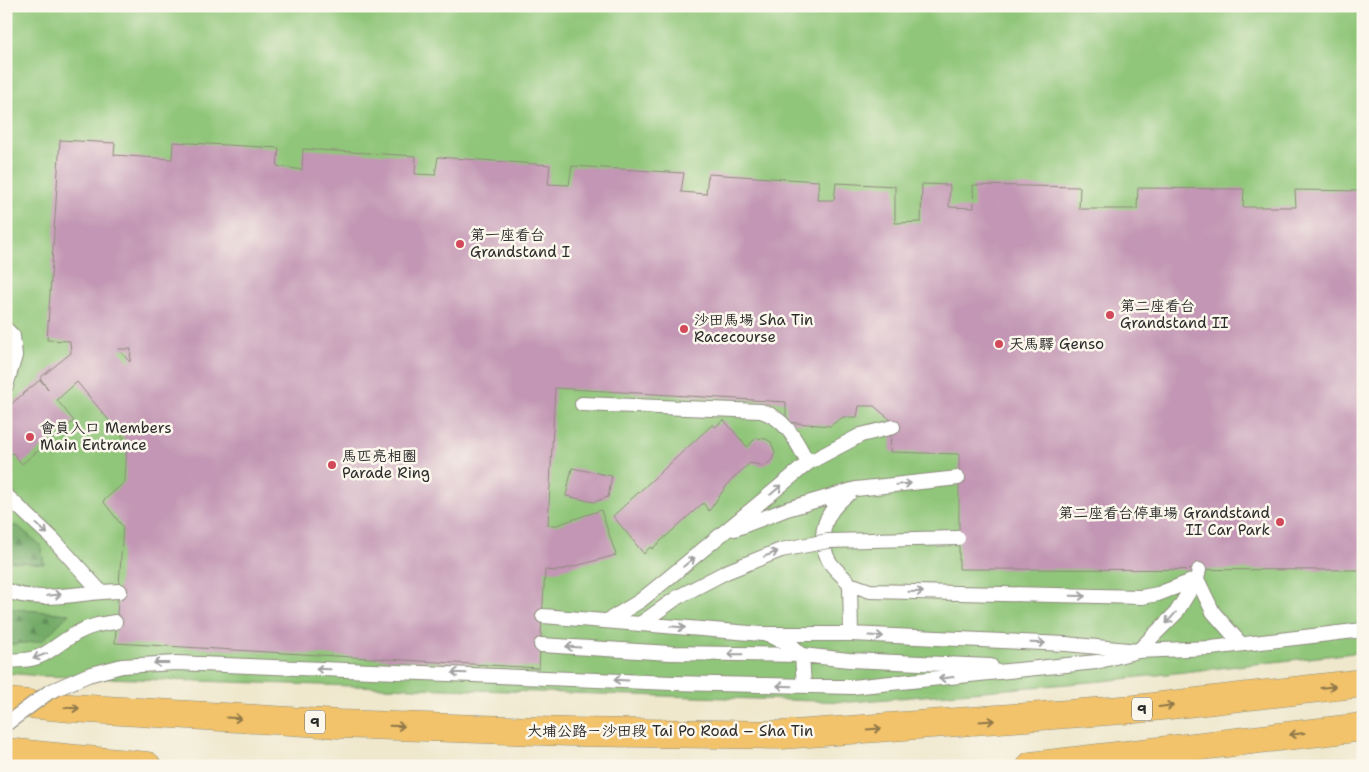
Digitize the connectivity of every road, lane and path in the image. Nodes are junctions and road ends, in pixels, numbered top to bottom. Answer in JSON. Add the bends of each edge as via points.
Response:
{"nodes":[{"id":1,"x":6,"y":329,"type":"edge"},
{"id":2,"x":6,"y":386,"type":"edge"},
{"id":3,"x":582,"y":404,"type":"dead end"},
{"id":4,"x":893,"y":427,"type":"dead end"},
{"id":5,"x":808,"y":463,"type":"junction"},
{"id":6,"x":958,"y":478,"type":"dead end"},
{"id":7,"x":856,"y":489,"type":"junction"},
{"id":8,"x":6,"y":496,"type":"edge"},
{"id":9,"x":725,"y":532,"type":"junction"},
{"id":10,"x":958,"y":538,"type":"dead end"},
{"id":11,"x":1198,"y":574,"type":"junction"},
{"id":12,"x":850,"y":584,"type":"junction"},
{"id":13,"x":6,"y":590,"type":"edge"},
{"id":14,"x":100,"y":591,"type":"junction"},
{"id":15,"x":120,"y":591,"type":"dead end"},
{"id":16,"x":543,"y":616,"type":"dead end"},
{"id":17,"x":607,"y":621,"type":"junction"},
{"id":18,"x":115,"y":622,"type":"dead end"},
{"id":19,"x":640,"y":624,"type":"junction"},
{"id":20,"x":1363,"y":630,"type":"edge"},
{"id":21,"x":762,"y":634,"type":"junction"},
{"id":22,"x":851,"y":634,"type":"junction"},
{"id":23,"x":541,"y":644,"type":"dead end"},
{"id":24,"x":1241,"y":644,"type":"junction"},
{"id":25,"x":1138,"y":652,"type":"junction"},
{"id":26,"x":802,"y":655,"type":"junction"},
{"id":27,"x":6,"y":660,"type":"edge"},
{"id":28,"x":1029,"y":668,"type":"junction"},
{"id":29,"x":1363,"y":683,"type":"edge"},
{"id":30,"x":804,"y":686,"type":"junction"},
{"id":31,"x":6,"y":702,"type":"edge"},
{"id":32,"x":6,"y":724,"type":"edge"},
{"id":33,"x":1363,"y":727,"type":"edge"},
{"id":34,"x":6,"y":752,"type":"edge"},
{"id":35,"x":147,"y":766,"type":"edge"},
{"id":36,"x":1031,"y":766,"type":"edge"}],
"edges":[{"from":1,"to":2,"type":"lane","via":[[14,336],[15,356]]},
{"from":3,"to":5,"type":"lane","via":[[773,415],[792,432]]},
{"from":4,"to":5,"type":"lane","via":[[861,435]]},
{"from":9,"to":5,"type":"lane","one_way":true},
{"from":7,"to":6,"type":"lane","one_way":true},
{"from":7,"to":9,"type":"lane","via":[[787,509]]},
{"from":7,"to":12,"type":"lane","via":[[839,500],[826,519],[822,538],[830,562]]},
{"from":8,"to":14,"type":"lane","one_way":true,"via":[[53,539]]},
{"from":17,"to":9,"type":"lane","one_way":true,"via":[[640,601]]},
{"from":19,"to":10,"type":"lane","one_way":true,"bridge":true,"via":[[678,597],[726,572],[781,550],[828,540]]},
{"from":12,"to":11,"type":"lane","one_way":true,"via":[[870,591],[1142,597],[1158,594]]},
{"from":11,"to":24,"type":"lane","via":[[1213,612]]},
{"from":11,"to":25,"type":"lane","one_way":true,"via":[[1176,613]]},
{"from":12,"to":22,"type":"lane"},
{"from":13,"to":14,"type":"lane","one_way":true,"via":[[38,597]]},
{"from":14,"to":15,"type":"lane"},
{"from":16,"to":17,"type":"lane"},
{"from":17,"to":19,"type":"lane"},
{"from":18,"to":27,"type":"lane","one_way":true,"via":[[95,625],[39,658]]},
{"from":19,"to":21,"type":"lane","one_way":true},
{"from":20,"to":24,"type":"lane"},
{"from":21,"to":22,"type":"lane"},
{"from":21,"to":26,"type":"lane","via":[[789,643]]},
{"from":22,"to":25,"type":"lane","one_way":true,"via":[[1066,644]]},
{"from":26,"to":23,"type":"lane","one_way":true,"via":[[670,653]]},
{"from":24,"to":25,"type":"lane"},
{"from":25,"to":28,"type":"lane","via":[[1096,662]]},
{"from":26,"to":28,"type":"lane"},
{"from":26,"to":30,"type":"lane"},
{"from":28,"to":30,"type":"lane","one_way":true,"via":[[862,686]]},
{"from":31,"to":29,"type":"highway","name":"大埔公路－沙田段 Tai Po Road – Sha Tin","number":"9","one_way":true,"via":[[339,724],[781,735],[1135,709]]},
{"from":30,"to":32,"type":"lane","one_way":true,"bridge":true,"via":[[176,663],[122,666],[88,675],[49,692]]},
{"from":33,"to":36,"type":"highway","one_way":true},
{"from":34,"to":35,"type":"highway"}]}
